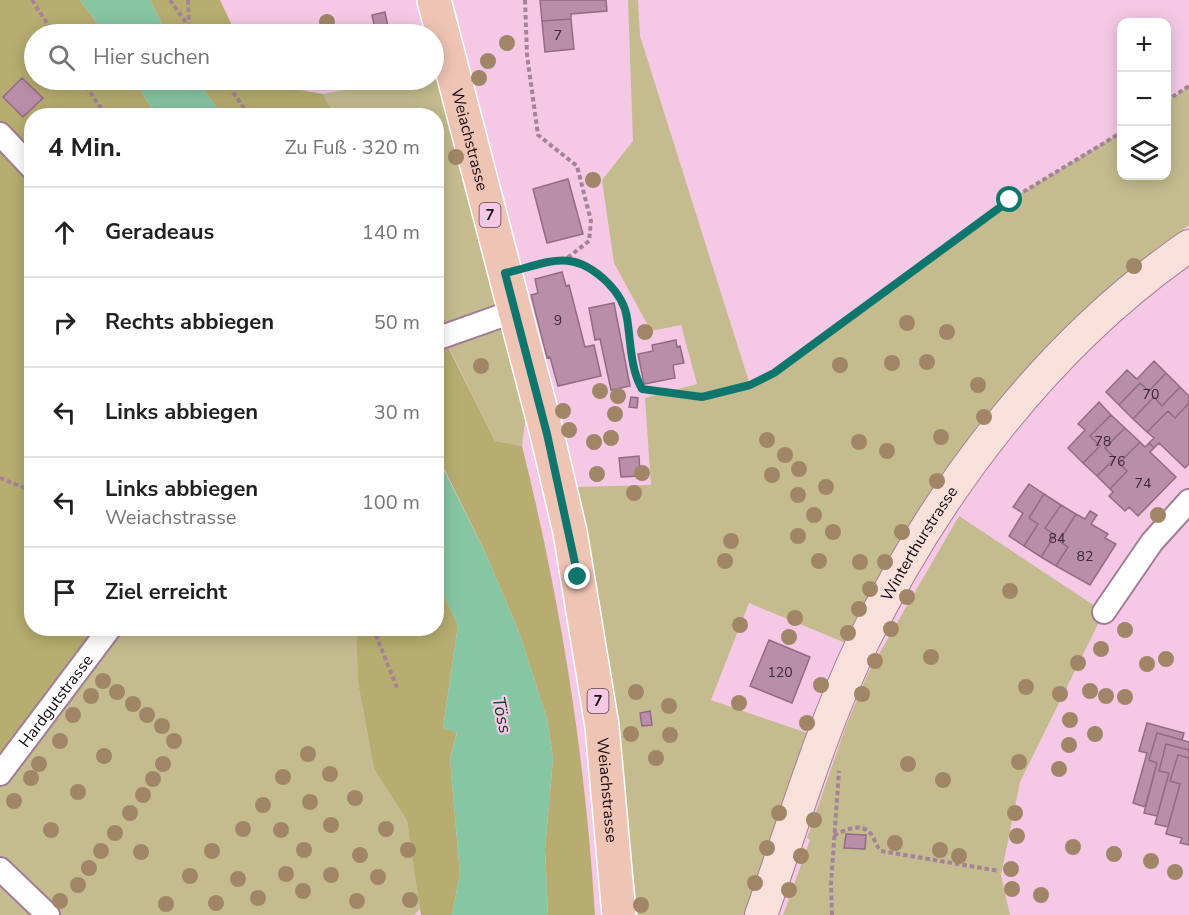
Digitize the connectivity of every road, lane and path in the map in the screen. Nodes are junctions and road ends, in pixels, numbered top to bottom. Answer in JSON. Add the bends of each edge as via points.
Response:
{"nodes":[{"id":1,"x":32,"y":0,"type":"edge"},
{"id":2,"x":170,"y":0,"type":"edge"},
{"id":3,"x":188,"y":0,"type":"edge"},
{"id":4,"x":434,"y":0,"type":"edge"},
{"id":5,"x":525,"y":0,"type":"edge"},
{"id":6,"x":48,"y":24,"type":"edge"},
{"id":7,"x":188,"y":24,"type":"edge"},
{"id":8,"x":189,"y":24,"type":"edge"},
{"id":9,"x":440,"y":24,"type":"edge"},
{"id":10,"x":444,"y":38,"type":"edge"},
{"id":11,"x":1189,"y":86,"type":"edge"},
{"id":12,"x":89,"y":90,"type":"edge"},
{"id":13,"x":232,"y":90,"type":"edge"},
{"id":14,"x":1171,"y":98,"type":"edge"},
{"id":15,"x":101,"y":108,"type":"edge"},
{"id":16,"x":244,"y":108,"type":"edge"},
{"id":17,"x":0,"y":134,"type":"edge"},
{"id":18,"x":1117,"y":135,"type":"edge"},
{"id":19,"x":24,"y":160,"type":"edge"},
{"id":20,"x":1189,"y":246,"type":"edge"},
{"id":21,"x":566,"y":259,"type":"junction"},
{"id":22,"x":505,"y":273,"type":"junction"},
{"id":23,"x":515,"y":312,"type":"junction"},
{"id":24,"x":444,"y":336,"type":"edge"},
{"id":25,"x":0,"y":478,"type":"edge"},
{"id":26,"x":24,"y":487,"type":"edge"},
{"id":27,"x":1189,"y":501,"type":"edge"},
{"id":28,"x":1104,"y":612,"type":"dead end"},
{"id":29,"x":104,"y":636,"type":"edge"},
{"id":30,"x":376,"y":636,"type":"edge"},
{"id":31,"x":398,"y":690,"type":"dead end"},
{"id":32,"x":0,"y":774,"type":"edge"},
{"id":33,"x":839,"y":780,"type":"dead end"},
{"id":34,"x":834,"y":836,"type":"junction"},
{"id":35,"x":0,"y":869,"type":"edge"},
{"id":36,"x":999,"y":871,"type":"dead end"},
{"id":37,"x":48,"y":915,"type":"edge"},
{"id":38,"x":619,"y":915,"type":"edge"},
{"id":39,"x":761,"y":915,"type":"edge"},
{"id":40,"x":832,"y":915,"type":"edge"}],
"edges":[{"from":1,"to":6,"type":"path"},
{"from":2,"to":7,"type":"path"},
{"from":3,"to":8,"type":"path"},
{"from":4,"to":9,"type":"main road","name":"Weiachstrasse","number":"7"},
{"from":5,"to":21,"type":"path","via":[[527,55],[538,135],[577,166],[591,221],[590,241]]},
{"from":10,"to":22,"type":"main road","name":"Weiachstrasse","number":"7"},
{"from":11,"to":14,"type":"path"},
{"from":12,"to":15,"type":"path"},
{"from":13,"to":16,"type":"path"},
{"from":17,"to":19,"type":"street"},
{"from":18,"to":21,"type":"path","via":[[1010,200],[774,373],[750,385],[702,397],[642,389],[635,376],[627,314],[618,293],[591,267]]},
{"from":20,"to":39,"type":"street","name":"Winterthurstrasse","via":[[1098,320],[1025,396],[941,504],[860,648],[823,739]]},
{"from":21,"to":22,"type":"path"},
{"from":22,"to":23,"type":"main road","name":"Weiachstrasse","number":"7"},
{"from":23,"to":24,"type":"street"},
{"from":23,"to":38,"type":"main road","name":"Weiachstrasse","number":"7","via":[[560,489],[592,660],[610,797]]},
{"from":25,"to":26,"type":"path"},
{"from":27,"to":28,"type":"street","via":[[1152,542]]},
{"from":29,"to":32,"type":"street","name":"Hardgutstrasse"},
{"from":30,"to":31,"type":"path"},
{"from":33,"to":34,"type":"path"},
{"from":34,"to":36,"type":"path","via":[[858,828],[870,833],[881,851]]},
{"from":34,"to":40,"type":"path"},
{"from":35,"to":37,"type":"street"}]}
